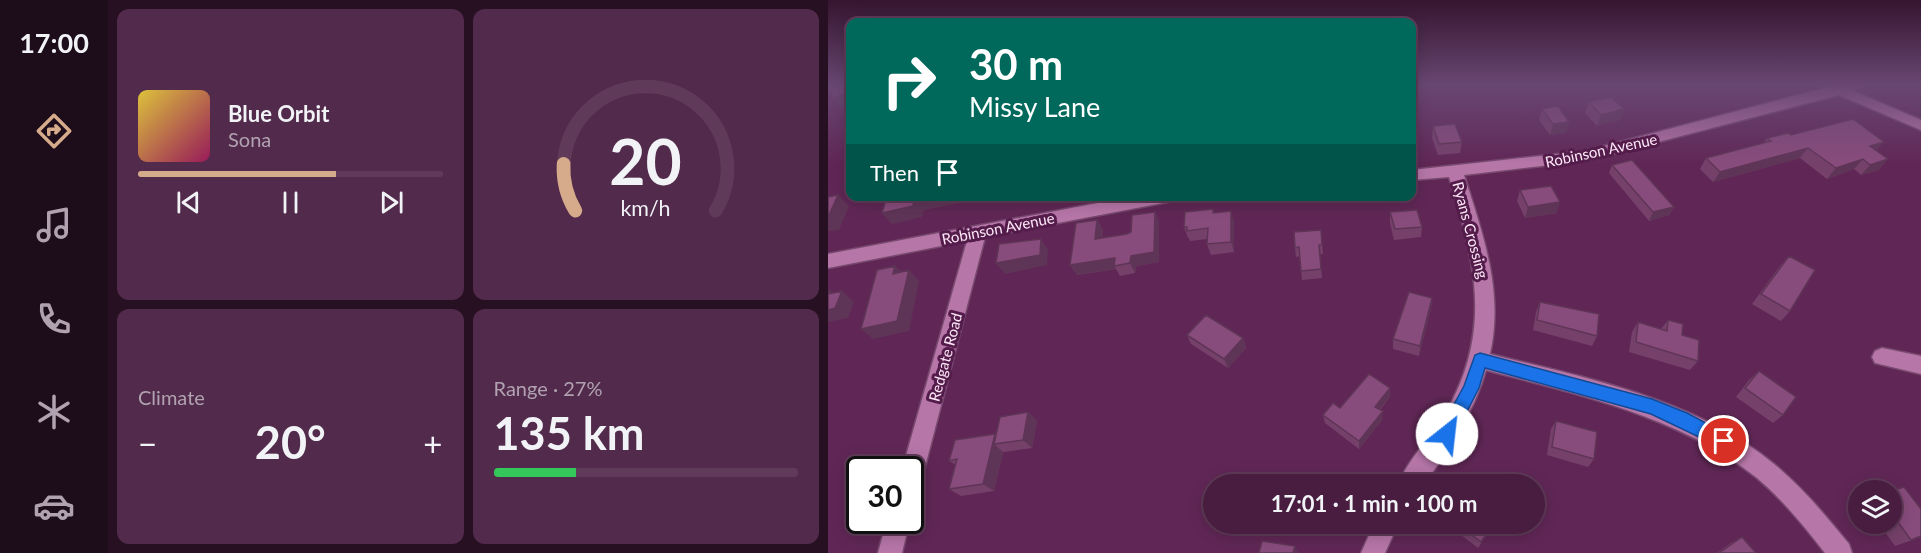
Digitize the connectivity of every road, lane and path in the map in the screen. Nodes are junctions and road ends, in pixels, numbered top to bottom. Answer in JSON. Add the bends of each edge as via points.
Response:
{"nodes":[{"id":1,"x":1752,"y":112,"type":"edge"},
{"id":2,"x":1891,"y":112,"type":"edge"},
{"id":3,"x":1921,"y":125,"type":"edge"},
{"id":4,"x":1455,"y":171,"type":"junction"},
{"id":5,"x":1416,"y":175,"type":"edge"},
{"id":6,"x":1142,"y":201,"type":"edge"},
{"id":7,"x":978,"y":232,"type":"junction"},
{"id":8,"x":828,"y":261,"type":"edge"},
{"id":9,"x":1882,"y":357,"type":"dead end"},
{"id":10,"x":1480,"y":360,"type":"junction"},
{"id":11,"x":1921,"y":365,"type":"edge"},
{"id":12,"x":917,"y":456,"type":"edge"},
{"id":13,"x":1417,"y":474,"type":"edge"},
{"id":14,"x":895,"y":534,"type":"edge"},
{"id":15,"x":1382,"y":534,"type":"edge"},
{"id":16,"x":890,"y":553,"type":"edge"},
{"id":17,"x":1373,"y":553,"type":"edge"},
{"id":18,"x":1840,"y":553,"type":"edge"}],
"edges":[{"from":1,"to":4,"type":"street","name":"Robinson Avenue","via":[[1612,151]]},
{"from":2,"to":3,"type":"street"},
{"from":4,"to":5,"type":"street","name":"Robinson Avenue"},
{"from":4,"to":10,"type":"street","name":"Ryans Crossing","via":[[1485,280],[1486,334]]},
{"from":6,"to":7,"type":"street","name":"Robinson Avenue"},
{"from":7,"to":8,"type":"street","name":"Robinson Avenue"},
{"from":7,"to":12,"type":"street","name":"Redgate Road"},
{"from":9,"to":11,"type":"street"},
{"from":10,"to":13,"type":"street","name":"Ryans Crossing","via":[[1456,419]]},
{"from":10,"to":18,"type":"street","via":[[1652,407],[1712,433],[1780,484],[1804,507]]},
{"from":14,"to":16,"type":"street"},
{"from":15,"to":17,"type":"street"}]}
